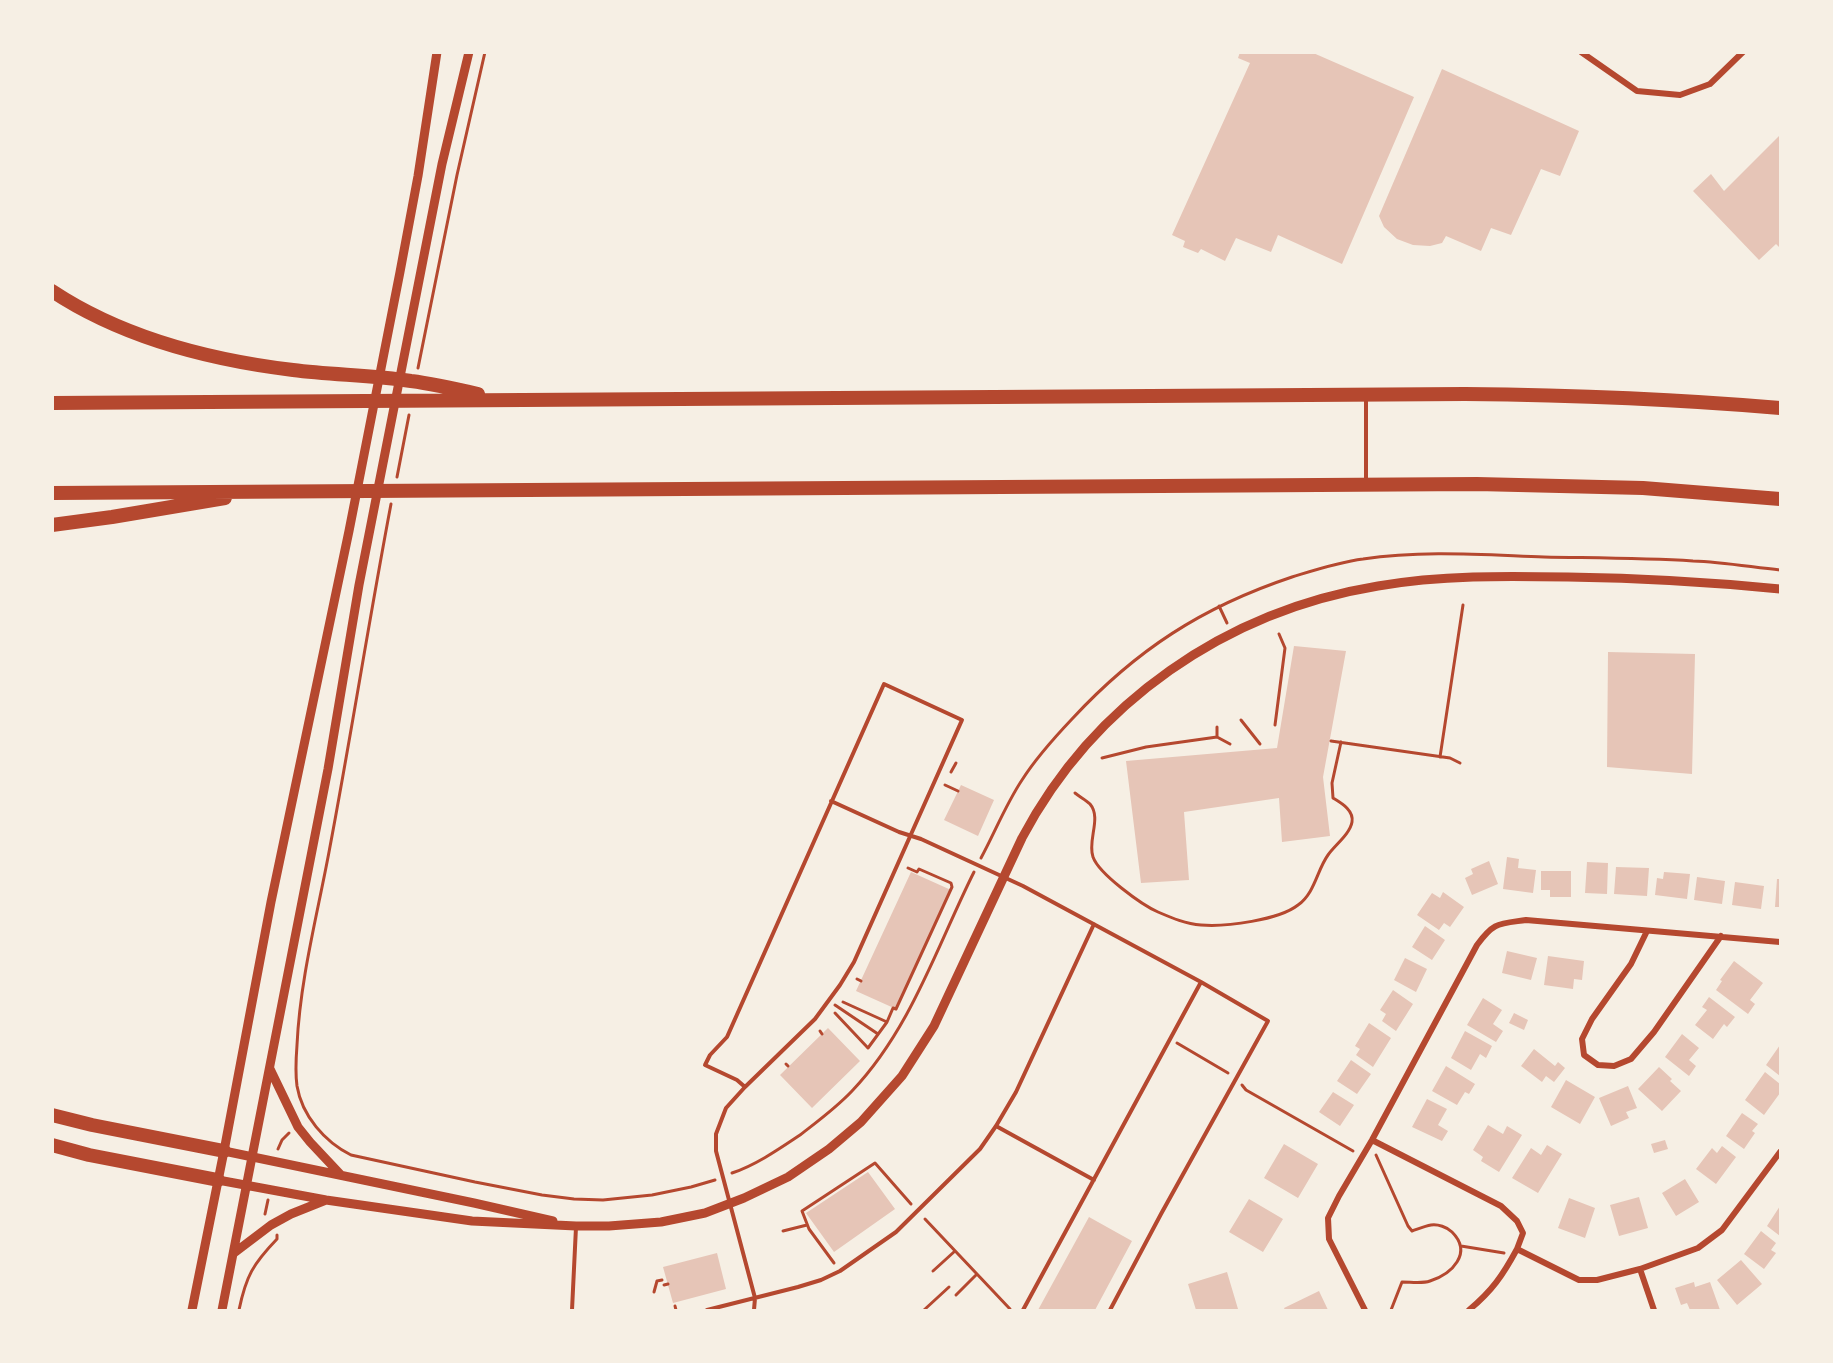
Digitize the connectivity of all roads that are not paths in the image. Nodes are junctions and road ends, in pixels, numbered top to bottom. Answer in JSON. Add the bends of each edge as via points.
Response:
{"nodes":[{"id":1,"x":437,"y":52,"type":"edge"},
{"id":2,"x":469,"y":52,"type":"edge"},
{"id":3,"x":1581,"y":52,"type":"edge"},
{"id":4,"x":1743,"y":52,"type":"edge"},
{"id":5,"x":52,"y":291,"type":"edge"},
{"id":6,"x":1366,"y":395,"type":"junction"},
{"id":7,"x":510,"y":399,"type":"junction"},
{"id":8,"x":52,"y":403,"type":"edge"},
{"id":9,"x":1780,"y":408,"type":"edge"},
{"id":10,"x":1366,"y":484,"type":"junction"},
{"id":11,"x":267,"y":491,"type":"junction"},
{"id":12,"x":52,"y":493,"type":"edge"},
{"id":13,"x":1780,"y":499,"type":"edge"},
{"id":14,"x":52,"y":525,"type":"edge"},
{"id":15,"x":1780,"y":589,"type":"edge"},
{"id":16,"x":831,"y":801,"type":"junction"},
{"id":17,"x":910,"y":836,"type":"junction"},
{"id":18,"x":1003,"y":876,"type":"junction"},
{"id":19,"x":1094,"y":924,"type":"junction"},
{"id":20,"x":1647,"y":931,"type":"junction"},
{"id":21,"x":1720,"y":936,"type":"junction"},
{"id":22,"x":1780,"y":942,"type":"edge"},
{"id":23,"x":1201,"y":982,"type":"junction"},
{"id":24,"x":270,"y":1069,"type":"junction"},
{"id":25,"x":745,"y":1087,"type":"junction"},
{"id":26,"x":52,"y":1114,"type":"edge"},
{"id":27,"x":996,"y":1126,"type":"junction"},
{"id":28,"x":1371,"y":1141,"type":"junction"},
{"id":29,"x":52,"y":1145,"type":"edge"},
{"id":30,"x":224,"y":1151,"type":"junction"},
{"id":31,"x":1780,"y":1152,"type":"edge"},
{"id":32,"x":252,"y":1157,"type":"junction"},
{"id":33,"x":341,"y":1175,"type":"junction"},
{"id":34,"x":218,"y":1180,"type":"junction"},
{"id":35,"x":1094,"y":1180,"type":"junction"},
{"id":36,"x":247,"y":1185,"type":"junction"},
{"id":37,"x":326,"y":1200,"type":"junction"},
{"id":38,"x":729,"y":1204,"type":"junction"},
{"id":39,"x":576,"y":1226,"type":"junction"},
{"id":40,"x":1516,"y":1252,"type":"junction"},
{"id":41,"x":234,"y":1253,"type":"junction"},
{"id":42,"x":1640,"y":1269,"type":"junction"},
{"id":43,"x":755,"y":1298,"type":"junction"},
{"id":44,"x":192,"y":1311,"type":"edge"},
{"id":45,"x":222,"y":1311,"type":"edge"},
{"id":46,"x":572,"y":1311,"type":"edge"},
{"id":47,"x":707,"y":1311,"type":"edge"},
{"id":48,"x":754,"y":1311,"type":"edge"},
{"id":49,"x":1023,"y":1311,"type":"edge"},
{"id":50,"x":1110,"y":1311,"type":"edge"},
{"id":51,"x":1365,"y":1311,"type":"edge"},
{"id":52,"x":1468,"y":1311,"type":"edge"},
{"id":53,"x":1654,"y":1311,"type":"edge"}],
"edges":[{"from":1,"to":30,"type":"street","via":[[400,272]]},
{"from":2,"to":24,"type":"street","via":[[442,164],[359,585]]},
{"from":3,"to":4,"type":"street","via":[[1637,92],[1680,95],[1710,84]]},
{"from":5,"to":7,"type":"highway","via":[[131,332],[218,357],[293,370],[411,381]]},
{"from":6,"to":7,"type":"highway"},
{"from":6,"to":9,"type":"highway","via":[[1556,395]]},
{"from":6,"to":10,"type":"lane"},
{"from":7,"to":8,"type":"highway"},
{"from":10,"to":11,"type":"highway"},
{"from":10,"to":13,"type":"highway","via":[[1585,486]]},
{"from":11,"to":12,"type":"highway"},
{"from":11,"to":14,"type":"highway"},
{"from":15,"to":18,"type":"street","via":[[1627,578],[1431,579],[1324,597],[1271,615],[1230,633],[1161,676],[1102,728],[1044,800]]},
{"from":16,"to":17,"type":"lane"},
{"from":16,"to":17,"type":"lane","via":[[884,684],[962,720]]},
{"from":16,"to":25,"type":"lane","via":[[727,1037],[705,1065]]},
{"from":17,"to":18,"type":"lane"},
{"from":17,"to":25,"type":"lane","via":[[840,985],[815,1019]]},
{"from":18,"to":19,"type":"lane"},
{"from":18,"to":38,"type":"street","via":[[934,1026],[886,1095],[861,1122],[818,1157],[788,1177]]},
{"from":19,"to":23,"type":"lane"},
{"from":19,"to":27,"type":"lane","via":[[1016,1092]]},
{"from":20,"to":21,"type":"street"},
{"from":20,"to":21,"type":"street","via":[[1631,964],[1582,1039],[1584,1055],[1598,1065],[1614,1066],[1631,1059]]},
{"from":20,"to":28,"type":"street","via":[[1526,920],[1499,923],[1488,931]]},
{"from":21,"to":22,"type":"street"},
{"from":23,"to":35,"type":"lane"},
{"from":23,"to":50,"type":"lane","via":[[1268,1021]]},
{"from":24,"to":32,"type":"street"},
{"from":24,"to":33,"type":"street","via":[[298,1127]]},
{"from":25,"to":38,"type":"lane","via":[[726,1108],[715,1143]]},
{"from":26,"to":30,"type":"highway"},
{"from":27,"to":35,"type":"lane"},
{"from":27,"to":43,"type":"lane","via":[[980,1149],[896,1232],[831,1276]]},
{"from":28,"to":40,"type":"street","via":[[1501,1206],[1523,1233]]},
{"from":28,"to":51,"type":"street","via":[[1329,1218],[1329,1239]]},
{"from":29,"to":34,"type":"highway"},
{"from":30,"to":32,"type":"street"},
{"from":30,"to":34,"type":"street"},
{"from":31,"to":42,"type":"street","via":[[1722,1230],[1698,1248]]},
{"from":32,"to":33,"type":"street"},
{"from":32,"to":36,"type":"street"},
{"from":33,"to":39,"type":"street"},
{"from":34,"to":36,"type":"street"},
{"from":34,"to":44,"type":"street"},
{"from":35,"to":49,"type":"lane"},
{"from":36,"to":37,"type":"street"},
{"from":36,"to":41,"type":"street"},
{"from":37,"to":39,"type":"street","via":[[472,1221]]},
{"from":37,"to":41,"type":"street","via":[[271,1224]]},
{"from":38,"to":39,"type":"street","via":[[662,1222]]},
{"from":38,"to":43,"type":"lane"},
{"from":39,"to":46,"type":"lane"},
{"from":40,"to":42,"type":"street","via":[[1579,1280],[1597,1280]]},
{"from":40,"to":52,"type":"street","via":[[1488,1294]]},
{"from":41,"to":45,"type":"street"},
{"from":42,"to":53,"type":"street"},
{"from":43,"to":47,"type":"lane"},
{"from":43,"to":48,"type":"lane"}]}
